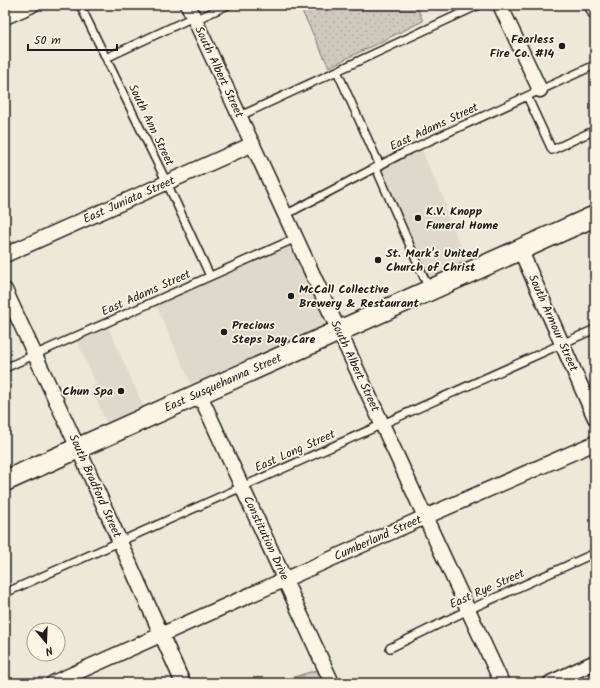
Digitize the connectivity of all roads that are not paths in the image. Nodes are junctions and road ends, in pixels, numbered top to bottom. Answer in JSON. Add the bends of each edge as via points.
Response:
{"nodes":[{"id":1,"x":32,"y":5,"type":"edge"},
{"id":2,"x":80,"y":5,"type":"edge"},
{"id":3,"x":188,"y":5,"type":"edge"},
{"id":4,"x":228,"y":5,"type":"edge"},
{"id":5,"x":479,"y":5,"type":"edge"},
{"id":6,"x":500,"y":5,"type":"edge"},
{"id":7,"x":592,"y":5,"type":"edge"},
{"id":8,"x":595,"y":12,"type":"edge"},
{"id":9,"x":5,"y":17,"type":"edge"},
{"id":10,"x":195,"y":20,"type":"junction"},
{"id":11,"x":106,"y":58,"type":"junction"},
{"id":12,"x":595,"y":65,"type":"edge"},
{"id":13,"x":337,"y":71,"type":"junction"},
{"id":14,"x":534,"y":93,"type":"junction"},
{"id":15,"x":240,"y":116,"type":"junction"},
{"id":16,"x":595,"y":130,"type":"edge"},
{"id":17,"x":252,"y":144,"type":"junction"},
{"id":18,"x":378,"y":167,"type":"junction"},
{"id":19,"x":167,"y":183,"type":"junction"},
{"id":20,"x":285,"y":215,"type":"junction"},
{"id":21,"x":595,"y":216,"type":"edge"},
{"id":22,"x":296,"y":238,"type":"junction"},
{"id":23,"x":520,"y":249,"type":"junction"},
{"id":24,"x":5,"y":256,"type":"edge"},
{"id":25,"x":210,"y":276,"type":"junction"},
{"id":26,"x":5,"y":290,"type":"edge"},
{"id":27,"x":429,"y":290,"type":"junction"},
{"id":28,"x":595,"y":329,"type":"edge"},
{"id":29,"x":339,"y":330,"type":"junction"},
{"id":30,"x":562,"y":344,"type":"junction"},
{"id":31,"x":35,"y":354,"type":"junction"},
{"id":32,"x":5,"y":368,"type":"edge"},
{"id":33,"x":199,"y":394,"type":"junction"},
{"id":34,"x":595,"y":418,"type":"edge"},
{"id":35,"x":382,"y":424,"type":"junction"},
{"id":36,"x":595,"y":443,"type":"edge"},
{"id":37,"x":78,"y":448,"type":"junction"},
{"id":38,"x":5,"y":481,"type":"edge"},
{"id":39,"x":242,"y":487,"type":"junction"},
{"id":40,"x":425,"y":517,"type":"junction"},
{"id":41,"x":120,"y":542,"type":"junction"},
{"id":42,"x":595,"y":553,"type":"edge"},
{"id":43,"x":285,"y":579,"type":"junction"},
{"id":44,"x":5,"y":594,"type":"edge"},
{"id":45,"x":468,"y":610,"type":"junction"},
{"id":46,"x":161,"y":635,"type":"junction"},
{"id":47,"x":390,"y":648,"type":"dead end"},
{"id":48,"x":595,"y":662,"type":"edge"},
{"id":49,"x":53,"y":683,"type":"edge"},
{"id":50,"x":182,"y":683,"type":"edge"},
{"id":51,"x":332,"y":683,"type":"edge"},
{"id":52,"x":502,"y":683,"type":"edge"},
{"id":53,"x":550,"y":683,"type":"edge"}],
"edges":[{"from":1,"to":9,"type":"street"},
{"from":2,"to":11,"type":"lane","name":"South Ann Street"},
{"from":3,"to":10,"type":"street","name":"South Albert Street"},
{"from":4,"to":10,"type":"lane"},
{"from":5,"to":13,"type":"lane"},
{"from":6,"to":14,"type":"street"},
{"from":7,"to":8,"type":"street"},
{"from":10,"to":11,"type":"lane","via":[[189,19]]},
{"from":10,"to":15,"type":"street","name":"South Albert Street"},
{"from":11,"to":19,"type":"lane","name":"South Ann Street"},
{"from":12,"to":14,"type":"lane","name":"East Adams Street"},
{"from":13,"to":15,"type":"lane"},
{"from":13,"to":18,"type":"lane"},
{"from":14,"to":16,"type":"lane","via":[[552,150]]},
{"from":14,"to":18,"type":"lane","name":"East Adams Street"},
{"from":15,"to":17,"type":"street","name":"South Albert Street"},
{"from":17,"to":19,"type":"street","name":"East Juniata Street"},
{"from":17,"to":20,"type":"street","name":"South Albert Street"},
{"from":18,"to":20,"type":"lane","name":"East Adams Street"},
{"from":18,"to":27,"type":"lane"},
{"from":19,"to":24,"type":"street","name":"East Juniata Street"},
{"from":19,"to":25,"type":"lane","name":"South Ann Street"},
{"from":20,"to":22,"type":"street","name":"South Albert Street"},
{"from":21,"to":23,"type":"main road","name":"East Susquehanna Street"},
{"from":22,"to":25,"type":"lane","name":"East Adams Street"},
{"from":22,"to":29,"type":"street","name":"South Albert Street"},
{"from":23,"to":27,"type":"main road","name":"East Susquehanna Street"},
{"from":23,"to":30,"type":"street","name":"South Armour Street"},
{"from":25,"to":31,"type":"lane","name":"East Adams Street"},
{"from":26,"to":31,"type":"street","name":"South Bradford Street"},
{"from":27,"to":29,"type":"main road","name":"East Susquehanna Street"},
{"from":28,"to":30,"type":"lane","name":"East Long Street"},
{"from":29,"to":33,"type":"main road","name":"East Susquehanna Street"},
{"from":29,"to":35,"type":"street","name":"South Albert Street"},
{"from":30,"to":34,"type":"street","name":"South Armour Street"},
{"from":30,"to":35,"type":"lane","name":"East Long Street"},
{"from":31,"to":32,"type":"lane","name":"East Adams Street"},
{"from":31,"to":37,"type":"street","name":"South Bradford Street"},
{"from":33,"to":37,"type":"main road","name":"East Susquehanna Street"},
{"from":33,"to":39,"type":"street","name":"Constitution Drive"},
{"from":35,"to":39,"type":"lane","name":"East Long Street"},
{"from":35,"to":40,"type":"street","name":"South Albert Street"},
{"from":36,"to":40,"type":"street","name":"Cumberland Street"},
{"from":37,"to":38,"type":"main road","name":"East Susquehanna Street"},
{"from":37,"to":41,"type":"street","name":"South Bradford Street"},
{"from":39,"to":41,"type":"lane","name":"East Long Street"},
{"from":39,"to":43,"type":"street","name":"Constitution Drive"},
{"from":40,"to":43,"type":"street","name":"Cumberland Street"},
{"from":40,"to":45,"type":"street","name":"South Albert Street"},
{"from":41,"to":44,"type":"lane","name":"East Long Street"},
{"from":41,"to":46,"type":"street","name":"South Bradford Street"},
{"from":42,"to":45,"type":"lane","name":"East Rye Street"},
{"from":43,"to":46,"type":"street","name":"Cumberland Street"},
{"from":43,"to":51,"type":"street","name":"Constitution Drive"},
{"from":45,"to":47,"type":"lane","name":"East Rye Street"},
{"from":45,"to":52,"type":"street","name":"South Albert Street"},
{"from":46,"to":49,"type":"street","name":"Cumberland Street"},
{"from":46,"to":50,"type":"street","name":"South Bradford Street"},
{"from":48,"to":53,"type":"street"}]}
